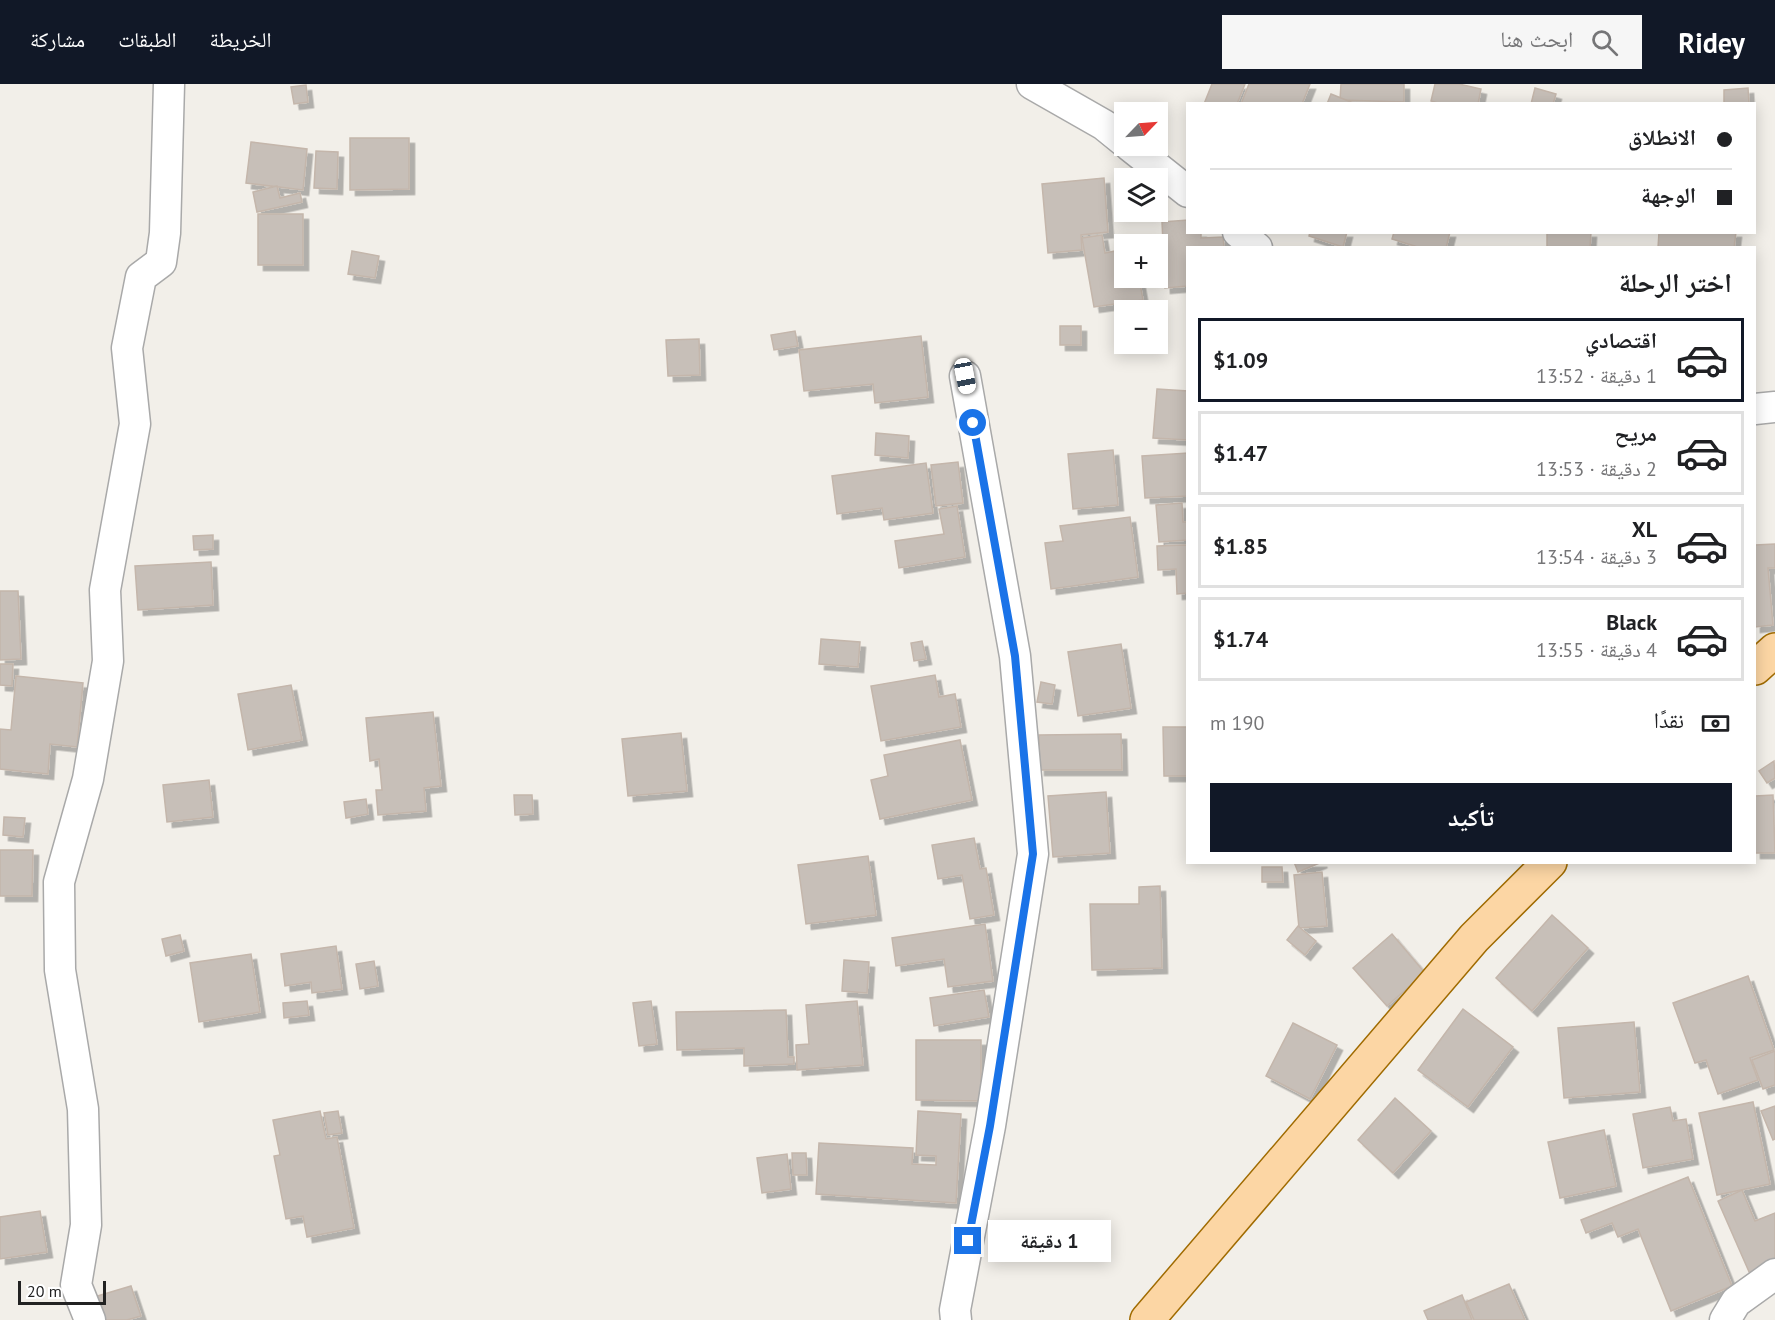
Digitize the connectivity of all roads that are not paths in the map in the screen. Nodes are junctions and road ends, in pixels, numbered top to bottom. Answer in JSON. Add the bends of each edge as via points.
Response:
{"nodes":[{"id":1,"x":170,"y":84,"type":"edge"},
{"id":2,"x":1032,"y":84,"type":"edge"},
{"id":3,"x":1114,"y":133,"type":"edge"},
{"id":4,"x":1143,"y":156,"type":"edge"},
{"id":5,"x":1186,"y":190,"type":"edge"},
{"id":6,"x":1240,"y":234,"type":"edge"},
{"id":7,"x":1255,"y":246,"type":"edge"},
{"id":8,"x":965,"y":376,"type":"dead end"},
{"id":9,"x":1775,"y":407,"type":"edge"},
{"id":10,"x":1756,"y":409,"type":"edge"},
{"id":11,"x":1775,"y":650,"type":"edge"},
{"id":12,"x":1756,"y":667,"type":"edge"},
{"id":13,"x":1548,"y":864,"type":"edge"},
{"id":14,"x":1775,"y":1274,"type":"edge"},
{"id":15,"x":90,"y":1320,"type":"edge"},
{"id":16,"x":956,"y":1320,"type":"edge"},
{"id":17,"x":1147,"y":1320,"type":"edge"},
{"id":18,"x":1725,"y":1320,"type":"edge"}],
"edges":[{"from":1,"to":15,"type":"street","via":[[161,262],[141,278],[127,348],[135,424],[105,590],[108,661],[88,778],[59,882],[60,970],[83,1109],[86,1225],[76,1285]]},
{"from":2,"to":3,"type":"street"},
{"from":4,"to":5,"type":"street"},
{"from":6,"to":7,"type":"street"},
{"from":8,"to":16,"type":"street","via":[[1015,656],[1033,854]]},
{"from":9,"to":10,"type":"street"},
{"from":11,"to":12,"type":"main road"},
{"from":13,"to":17,"type":"main road","via":[[1474,938]]},
{"from":14,"to":18,"type":"street","via":[[1736,1302]]}]}
